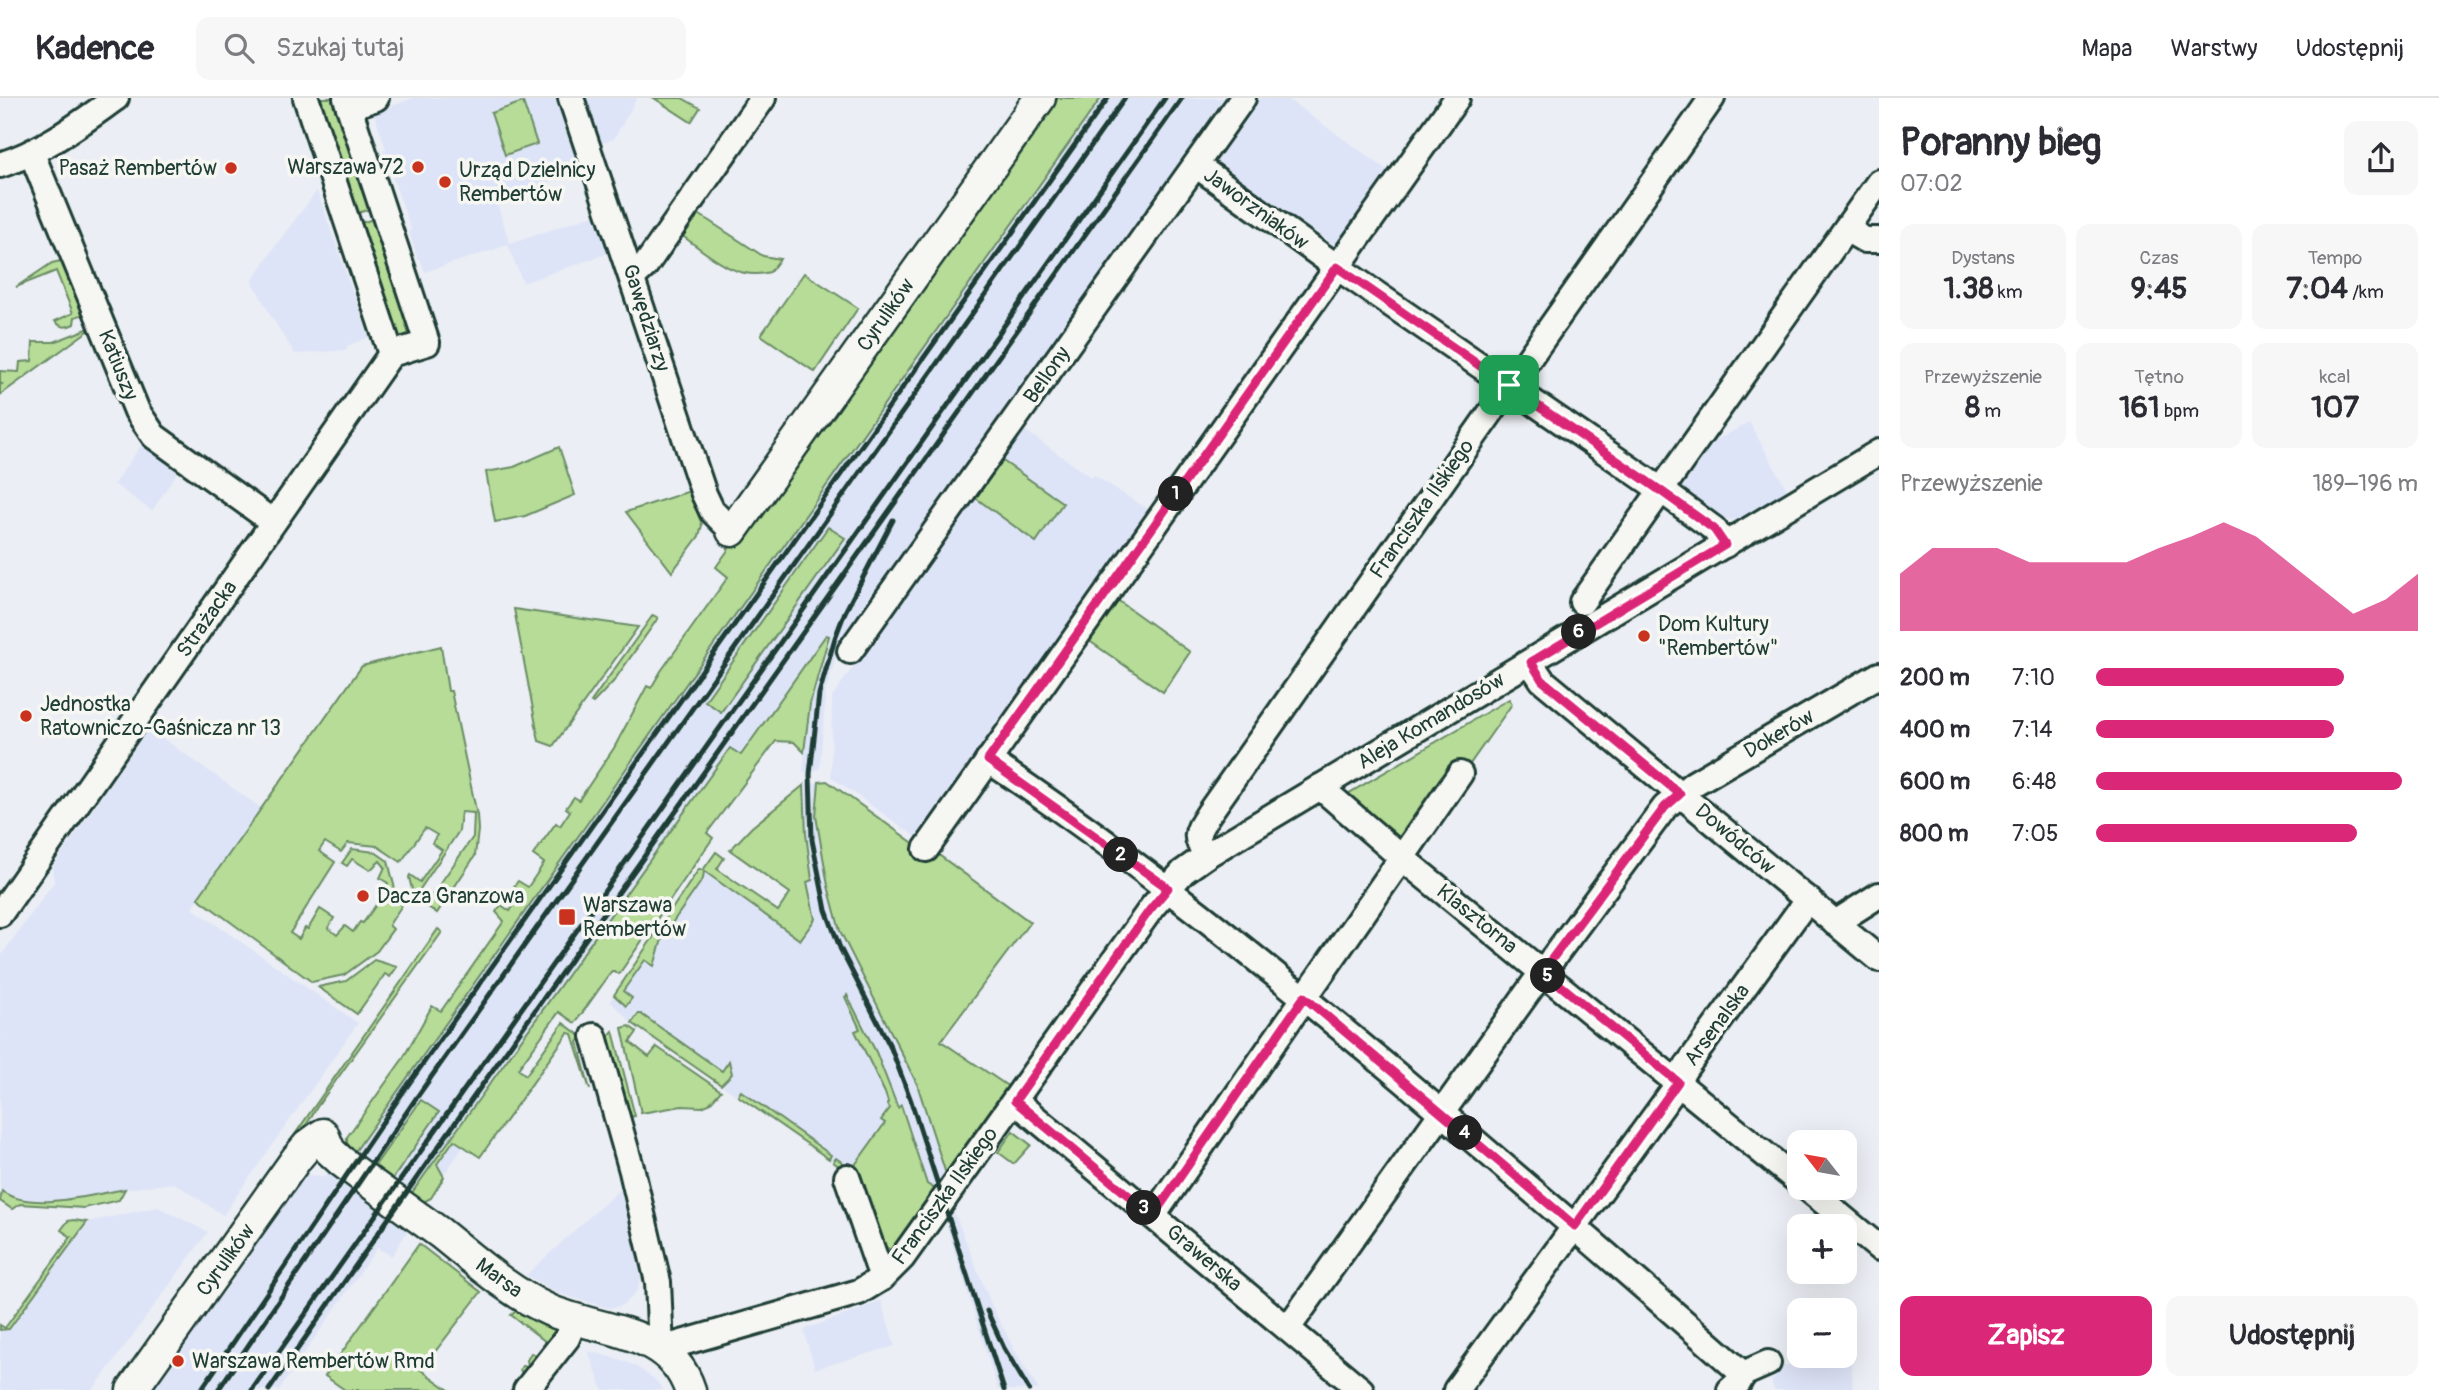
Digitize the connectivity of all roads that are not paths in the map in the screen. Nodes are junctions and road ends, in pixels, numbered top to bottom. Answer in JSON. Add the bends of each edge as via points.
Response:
{"nodes":[{"id":1,"x":116,"y":98,"type":"edge"},
{"id":2,"x":306,"y":98,"type":"edge"},
{"id":3,"x":376,"y":98,"type":"edge"},
{"id":4,"x":571,"y":98,"type":"edge"},
{"id":5,"x":763,"y":98,"type":"edge"},
{"id":6,"x":1040,"y":98,"type":"edge"},
{"id":7,"x":1243,"y":98,"type":"edge"},
{"id":8,"x":1457,"y":98,"type":"edge"},
{"id":9,"x":1712,"y":98,"type":"edge"},
{"id":10,"x":347,"y":102,"type":"edge"},
{"id":11,"x":32,"y":154,"type":"junction"},
{"id":12,"x":0,"y":165,"type":"edge"},
{"id":13,"x":1196,"y":166,"type":"junction"},
{"id":14,"x":1879,"y":182,"type":"edge"},
{"id":15,"x":1846,"y":229,"type":"junction"},
{"id":16,"x":1879,"y":240,"type":"edge"},
{"id":17,"x":1337,"y":267,"type":"junction"},
{"id":18,"x":632,"y":278,"type":"junction"},
{"id":19,"x":391,"y":354,"type":"junction"},
{"id":20,"x":1509,"y":385,"type":"junction"},
{"id":21,"x":1879,"y":452,"type":"edge"},
{"id":22,"x":1661,"y":491,"type":"junction"},
{"id":23,"x":273,"y":522,"type":"junction"},
{"id":24,"x":732,"y":531,"type":"joint"},
{"id":25,"x":1725,"y":545,"type":"junction"},
{"id":26,"x":1582,"y":602,"type":"dead end"},
{"id":27,"x":850,"y":651,"type":"dead end"},
{"id":28,"x":1531,"y":662,"type":"junction"},
{"id":29,"x":1879,"y":675,"type":"edge"},
{"id":30,"x":988,"y":760,"type":"junction"},
{"id":31,"x":1460,"y":774,"type":"dead end"},
{"id":32,"x":1320,"y":787,"type":"junction"},
{"id":33,"x":1680,"y":794,"type":"junction"},
{"id":34,"x":926,"y":849,"type":"dead end"},
{"id":35,"x":1207,"y":855,"type":"junction"},
{"id":36,"x":1402,"y":858,"type":"junction"},
{"id":37,"x":1168,"y":888,"type":"junction"},
{"id":38,"x":1879,"y":895,"type":"edge"},
{"id":39,"x":1808,"y":899,"type":"junction"},
{"id":40,"x":0,"y":914,"type":"edge"},
{"id":41,"x":1835,"y":923,"type":"junction"},
{"id":42,"x":1879,"y":959,"type":"edge"},
{"id":43,"x":1543,"y":971,"type":"junction"},
{"id":44,"x":1304,"y":997,"type":"junction"},
{"id":45,"x":594,"y":1035,"type":"dead end"},
{"id":46,"x":1678,"y":1082,"type":"junction"},
{"id":47,"x":1015,"y":1101,"type":"junction"},
{"id":48,"x":1441,"y":1113,"type":"junction"},
{"id":49,"x":323,"y":1134,"type":"joint"},
{"id":50,"x":1787,"y":1172,"type":"edge"},
{"id":51,"x":847,"y":1177,"type":"dead end"},
{"id":52,"x":1821,"y":1200,"type":"edge"},
{"id":53,"x":1153,"y":1216,"type":"junction"},
{"id":54,"x":1575,"y":1226,"type":"junction"},
{"id":55,"x":1879,"y":1248,"type":"edge"},
{"id":56,"x":883,"y":1278,"type":"junction"},
{"id":57,"x":575,"y":1319,"type":"junction"},
{"id":58,"x":1288,"y":1328,"type":"junction"},
{"id":59,"x":661,"y":1349,"type":"junction"},
{"id":60,"x":1768,"y":1363,"type":"dead end"},
{"id":61,"x":1736,"y":1382,"type":"edge"},
{"id":62,"x":132,"y":1390,"type":"edge"},
{"id":63,"x":526,"y":1390,"type":"edge"},
{"id":64,"x":690,"y":1390,"type":"edge"},
{"id":65,"x":1361,"y":1390,"type":"edge"},
{"id":66,"x":1456,"y":1390,"type":"edge"}],
"edges":[{"from":1,"to":11,"type":"street"},
{"from":2,"to":19,"type":"street"},
{"from":3,"to":10,"type":"street"},
{"from":4,"to":18,"type":"street","name":"Gawędziarzy"},
{"from":5,"to":18,"type":"street"},
{"from":6,"to":24,"type":"main road","name":"Cyrulików"},
{"from":7,"to":13,"type":"street","name":"Bellony"},
{"from":8,"to":17,"type":"street"},
{"from":9,"to":20,"type":"street","name":"Franciszka Ilskiego"},
{"from":10,"to":19,"type":"street","via":[[427,343]]},
{"from":11,"to":12,"type":"street"},
{"from":11,"to":23,"type":"street","name":"Katiuszy","via":[[145,424],[154,436]]},
{"from":13,"to":17,"type":"street","name":"Jaworzniaków"},
{"from":13,"to":27,"type":"street","name":"Bellony"},
{"from":14,"to":15,"type":"street"},
{"from":15,"to":16,"type":"street","via":[[1865,240]]},
{"from":15,"to":22,"type":"street"},
{"from":17,"to":20,"type":"street","name":"Jaworzniaków"},
{"from":17,"to":30,"type":"street"},
{"from":18,"to":24,"type":"street","name":"Gawędziarzy","via":[[704,494],[712,511]]},
{"from":19,"to":23,"type":"street","name":"Strażacka"},
{"from":20,"to":22,"type":"street","name":"Jaworzniaków"},
{"from":20,"to":35,"type":"street","name":"Franciszka Ilskiego","via":[[1198,830],[1199,844]]},
{"from":21,"to":25,"type":"street","name":"Aleja Komandosów"},
{"from":22,"to":25,"type":"street","name":"Jaworzniaków","via":[[1714,529]]},
{"from":22,"to":26,"type":"street"},
{"from":23,"to":40,"type":"street","name":"Strażacka"},
{"from":25,"to":28,"type":"street","name":"Aleja Komandosów"},
{"from":28,"to":32,"type":"street","name":"Aleja Komandosów"},
{"from":28,"to":33,"type":"street","name":"Dowódców","via":[[1542,680]]},
{"from":29,"to":33,"type":"street","name":"Dokerów"},
{"from":30,"to":34,"type":"street"},
{"from":30,"to":37,"type":"street"},
{"from":31,"to":36,"type":"street"},
{"from":32,"to":35,"type":"street","name":"Aleja Komandosów"},
{"from":32,"to":36,"type":"street","name":"Klasztorna"},
{"from":33,"to":39,"type":"street","name":"Dowódców"},
{"from":33,"to":43,"type":"street","name":"Dokerów","via":[[1665,807]]},
{"from":35,"to":37,"type":"street","name":"Aleja Komandosów"},
{"from":36,"to":43,"type":"street","name":"Klasztorna"},
{"from":36,"to":44,"type":"street"},
{"from":37,"to":44,"type":"street"},
{"from":37,"to":47,"type":"street","name":"Franciszka Ilskiego"},
{"from":38,"to":41,"type":"street"},
{"from":39,"to":41,"type":"street","name":"Dowódców"},
{"from":39,"to":46,"type":"street","name":"Arsenalska"},
{"from":41,"to":42,"type":"street","name":"Dowódców"},
{"from":43,"to":46,"type":"street","name":"Klasztorna"},
{"from":43,"to":48,"type":"street","name":"Dokerów"},
{"from":44,"to":48,"type":"street"},
{"from":44,"to":53,"type":"street"},
{"from":45,"to":59,"type":"street","via":[[658,1282]]},
{"from":46,"to":50,"type":"street","name":"Klasztorna"},
{"from":46,"to":54,"type":"street","name":"Arsenalska"},
{"from":47,"to":53,"type":"street","name":"Grawerska"},
{"from":47,"to":56,"type":"street","name":"Franciszka Ilskiego"},
{"from":48,"to":54,"type":"street"},
{"from":48,"to":58,"type":"street","name":"Dokerów"},
{"from":49,"to":57,"type":"main road","name":"Marsa","via":[[330,1151],[341,1161],[505,1283],[539,1305]]},
{"from":49,"to":62,"type":"main road","name":"Cyrulików","via":[[297,1158]]},
{"from":51,"to":56,"type":"street"},
{"from":52,"to":55,"type":"street"},
{"from":53,"to":58,"type":"street","name":"Grawerska"},
{"from":54,"to":61,"type":"street"},
{"from":54,"to":66,"type":"street","name":"Arsenalska"},
{"from":56,"to":59,"type":"street","name":"Franciszka Ilskiego","via":[[834,1301]]},
{"from":57,"to":59,"type":"main road","name":"Marsa","via":[[630,1334]]},
{"from":57,"to":63,"type":"street","via":[[567,1338]]},
{"from":58,"to":65,"type":"street","name":"Grawerska"},
{"from":59,"to":64,"type":"main road","name":"Marsa","via":[[679,1366]]},
{"from":60,"to":61,"type":"street"}]}
